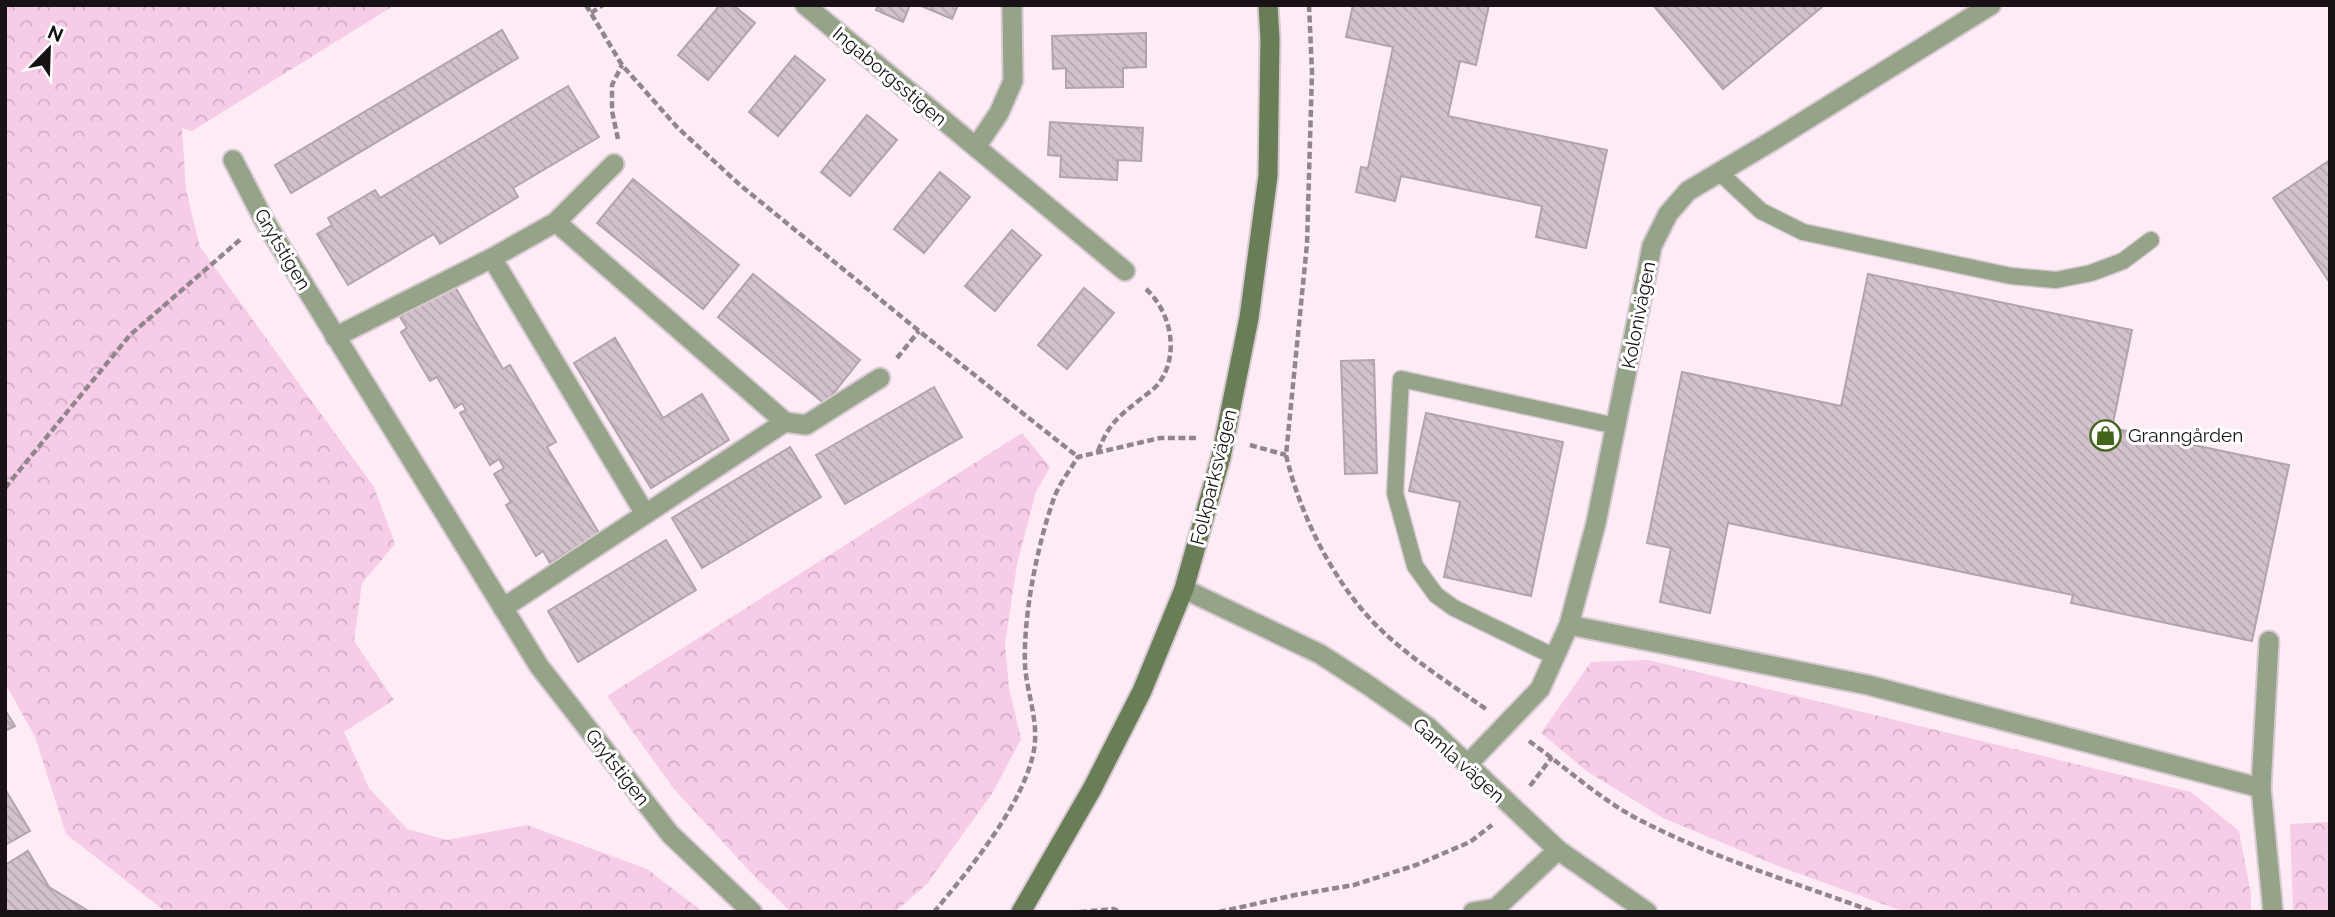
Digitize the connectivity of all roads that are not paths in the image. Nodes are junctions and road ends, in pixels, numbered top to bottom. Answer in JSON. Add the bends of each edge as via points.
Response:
{"nodes":[{"id":1,"x":805,"y":5,"type":"edge"},
{"id":2,"x":1012,"y":5,"type":"edge"},
{"id":3,"x":1268,"y":5,"type":"edge"},
{"id":4,"x":1991,"y":5,"type":"edge"},
{"id":5,"x":976,"y":148,"type":"junction"},
{"id":6,"x":233,"y":160,"type":"dead end"},
{"id":7,"x":614,"y":164,"type":"road end"},
{"id":8,"x":1719,"y":172,"type":"junction"},
{"id":9,"x":556,"y":222,"type":"junction"},
{"id":10,"x":2151,"y":240,"type":"dead end"},
{"id":11,"x":492,"y":258,"type":"junction"},
{"id":12,"x":1125,"y":271,"type":"road end"},
{"id":13,"x":335,"y":337,"type":"junction"},
{"id":14,"x":880,"y":378,"type":"dead end"},
{"id":15,"x":785,"y":422,"type":"junction"},
{"id":16,"x":1616,"y":426,"type":"junction"},
{"id":17,"x":644,"y":512,"type":"junction"},
{"id":18,"x":1184,"y":589,"type":"junction"},
{"id":19,"x":502,"y":608,"type":"junction"},
{"id":20,"x":1569,"y":625,"type":"junction"},
{"id":21,"x":2269,"y":641,"type":"dead end"},
{"id":22,"x":1553,"y":656,"type":"junction"},
{"id":23,"x":1467,"y":765,"type":"junction"},
{"id":24,"x":2261,"y":788,"type":"junction"},
{"id":25,"x":1558,"y":850,"type":"junction"},
{"id":26,"x":752,"y":912,"type":"edge"},
{"id":27,"x":1021,"y":912,"type":"edge"},
{"id":28,"x":1473,"y":912,"type":"edge"},
{"id":29,"x":1647,"y":912,"type":"edge"},
{"id":30,"x":2273,"y":912,"type":"edge"}],
"edges":[{"from":1,"to":5,"type":"street","name":"Ingaborgsstigen"},
{"from":2,"to":5,"type":"street","via":[[1013,81]]},
{"from":3,"to":18,"type":"main road","name":"Folkparksvägen","via":[[1268,176],[1249,318],[1221,457]]},
{"from":4,"to":8,"type":"street","name":"Kolonivägen"},
{"from":5,"to":12,"type":"street","name":"Ingaborgsstigen"},
{"from":6,"to":13,"type":"street","name":"Grytstigen"},
{"from":7,"to":9,"type":"street"},
{"from":8,"to":10,"type":"lane","via":[[1761,211],[1803,232],[2011,276],[2056,280],[2091,273],[2123,261]]},
{"from":8,"to":16,"type":"street","name":"Kolonivägen","via":[[1688,191],[1668,214],[1652,246]]},
{"from":9,"to":11,"type":"street"},
{"from":9,"to":15,"type":"street"},
{"from":11,"to":13,"type":"street"},
{"from":11,"to":17,"type":"street"},
{"from":13,"to":19,"type":"street","name":"Grytstigen"},
{"from":14,"to":15,"type":"street","via":[[806,425]]},
{"from":15,"to":17,"type":"street"},
{"from":16,"to":20,"type":"street","name":"Kolonivägen"},
{"from":16,"to":22,"type":"lane","via":[[1401,379],[1395,493],[1415,566],[1436,595],[1454,608]]},
{"from":17,"to":19,"type":"street"},
{"from":18,"to":23,"type":"street","name":"Gamla vägen","via":[[1320,654],[1427,727]]},
{"from":18,"to":27,"type":"main road","name":"Folkparksvägen","via":[[1142,691]]},
{"from":19,"to":26,"type":"street","name":"Grytstigen","via":[[540,666],[670,834]]},
{"from":20,"to":22,"type":"street","name":"Kolonivägen"},
{"from":20,"to":24,"type":"street","via":[[1868,685]]},
{"from":21,"to":24,"type":"street"},
{"from":22,"to":23,"type":"street","name":"Kolonivägen","via":[[1540,689]]},
{"from":23,"to":25,"type":"street","name":"Gamla vägen"},
{"from":24,"to":30,"type":"street"},
{"from":25,"to":28,"type":"street","via":[[1496,908]]},
{"from":25,"to":29,"type":"street","name":"Gamla vägen"}]}
